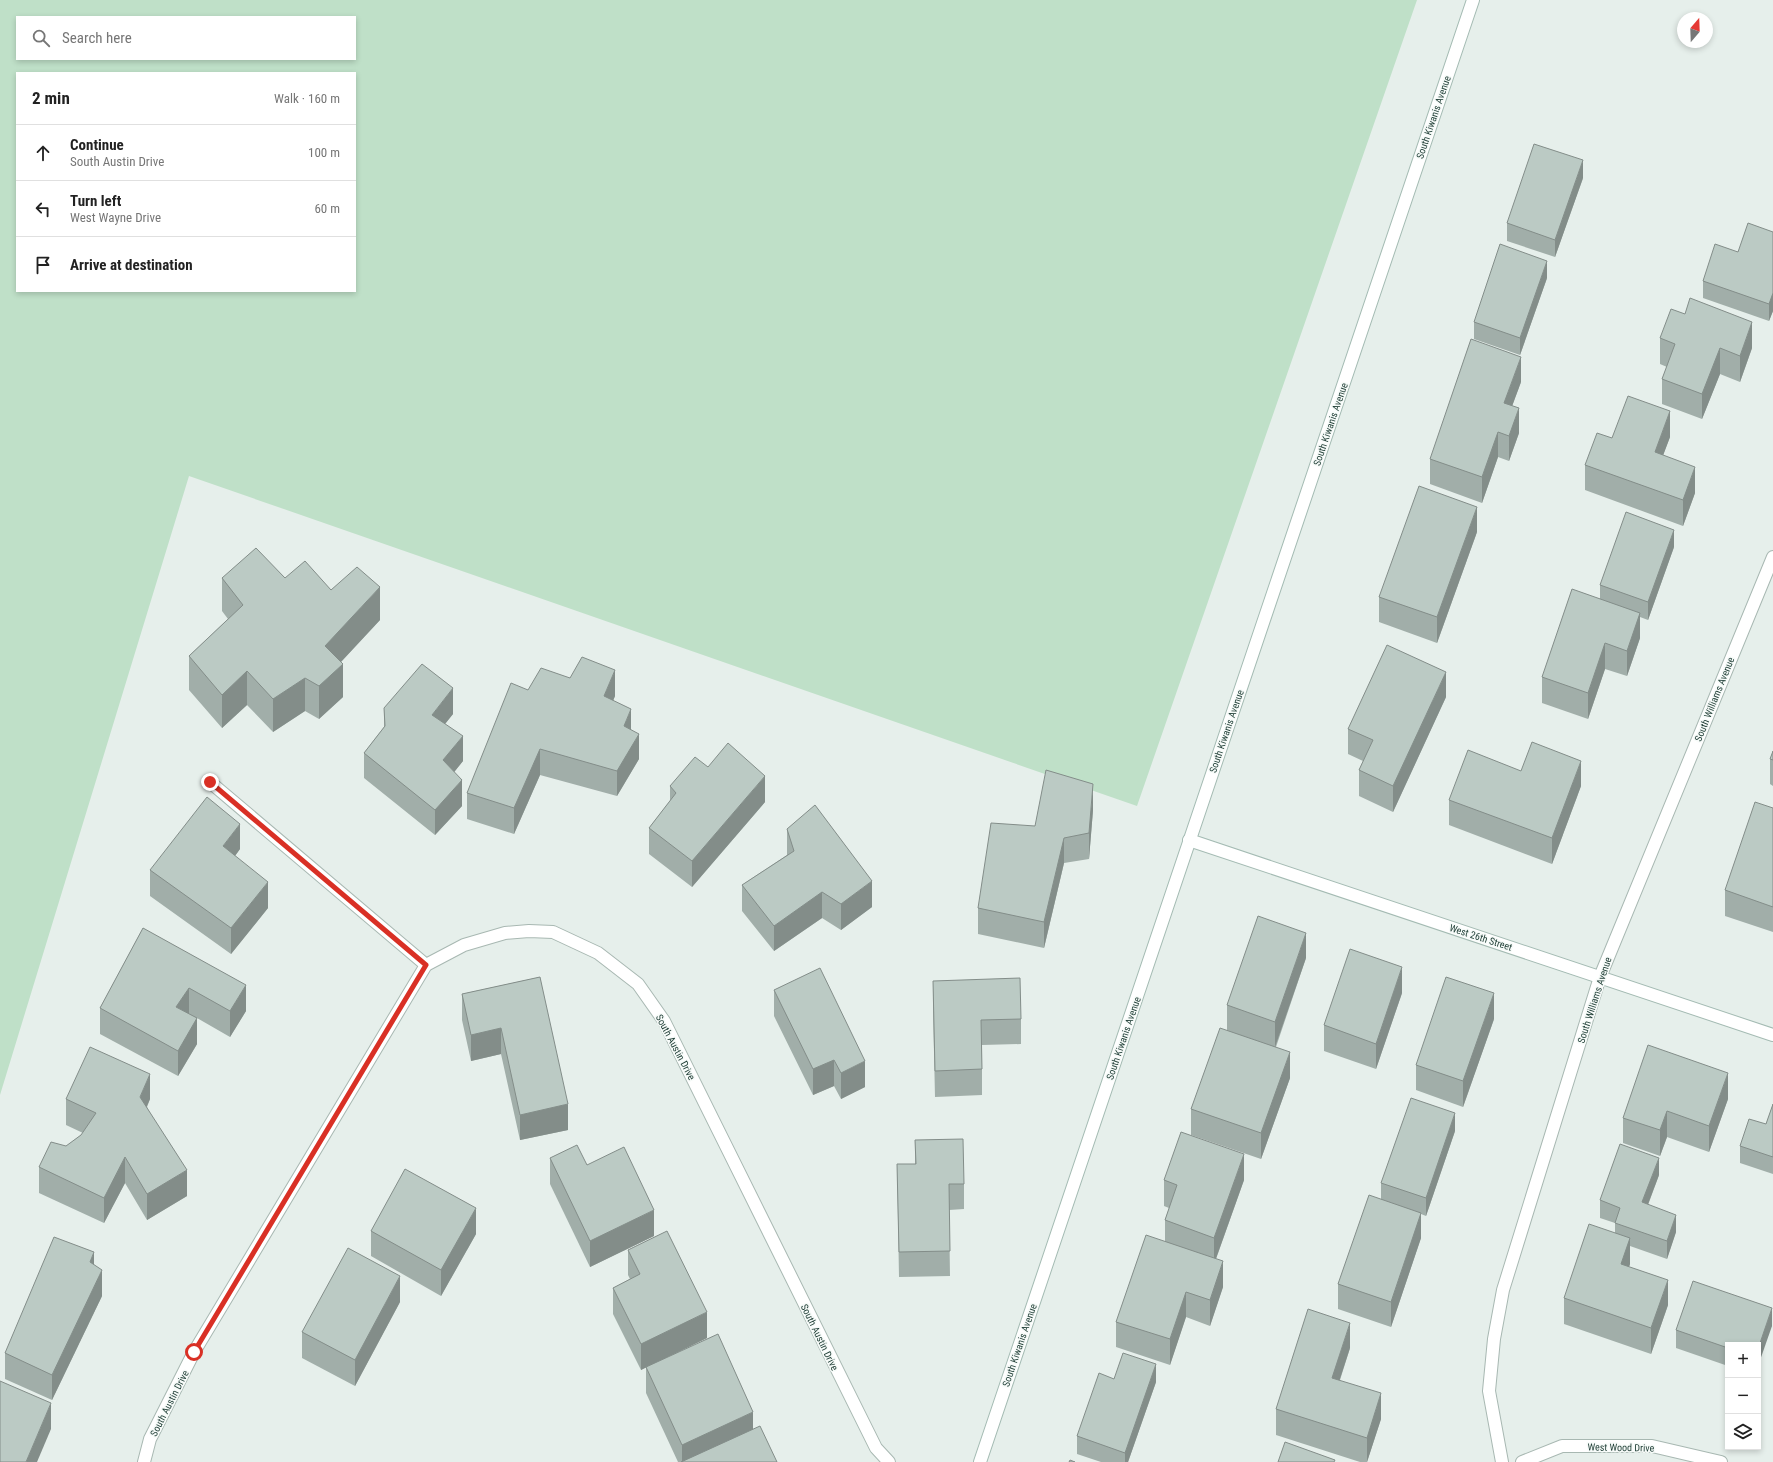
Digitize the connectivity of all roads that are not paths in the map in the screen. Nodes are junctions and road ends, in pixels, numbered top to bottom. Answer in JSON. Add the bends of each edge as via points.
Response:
{"nodes":[{"id":1,"x":1473,"y":0,"type":"edge"},
{"id":2,"x":1773,"y":557,"type":"edge"},
{"id":3,"x":210,"y":782,"type":"dead end"},
{"id":4,"x":1189,"y":840,"type":"junction"},
{"id":5,"x":426,"y":965,"type":"junction"},
{"id":6,"x":1600,"y":977,"type":"junction"},
{"id":7,"x":1773,"y":1035,"type":"edge"},
{"id":8,"x":876,"y":1448,"type":"junction"},
{"id":9,"x":144,"y":1462,"type":"edge"},
{"id":10,"x":876,"y":1462,"type":"edge"},
{"id":11,"x":889,"y":1462,"type":"edge"},
{"id":12,"x":980,"y":1462,"type":"edge"},
{"id":13,"x":1502,"y":1462,"type":"edge"},
{"id":14,"x":1522,"y":1462,"type":"edge"},
{"id":15,"x":1721,"y":1462,"type":"edge"}],
"edges":[{"from":1,"to":4,"type":"street","name":"South Kiwanis Avenue"},
{"from":2,"to":6,"type":"street","name":"South Williams Avenue"},
{"from":3,"to":5,"type":"street"},
{"from":4,"to":6,"type":"street","name":"West 26th Street"},
{"from":4,"to":12,"type":"street","name":"South Kiwanis Avenue"},
{"from":5,"to":8,"type":"street","name":"South Austin Drive","via":[[464,945],[505,933],[553,932],[598,953],[638,984],[664,1021]]},
{"from":5,"to":9,"type":"street","name":"South Austin Drive","via":[[194,1352],[150,1439]]},
{"from":6,"to":7,"type":"street","name":"West 26th Street"},
{"from":6,"to":13,"type":"street","name":"South Williams Avenue","via":[[1504,1290],[1494,1338],[1489,1391]]},
{"from":8,"to":10,"type":"street","name":"South Austin Drive"},
{"from":8,"to":11,"type":"street","name":"South Austin Drive"},
{"from":14,"to":15,"type":"street","name":"West Wood Drive","via":[[1562,1446],[1652,1446]]}]}
